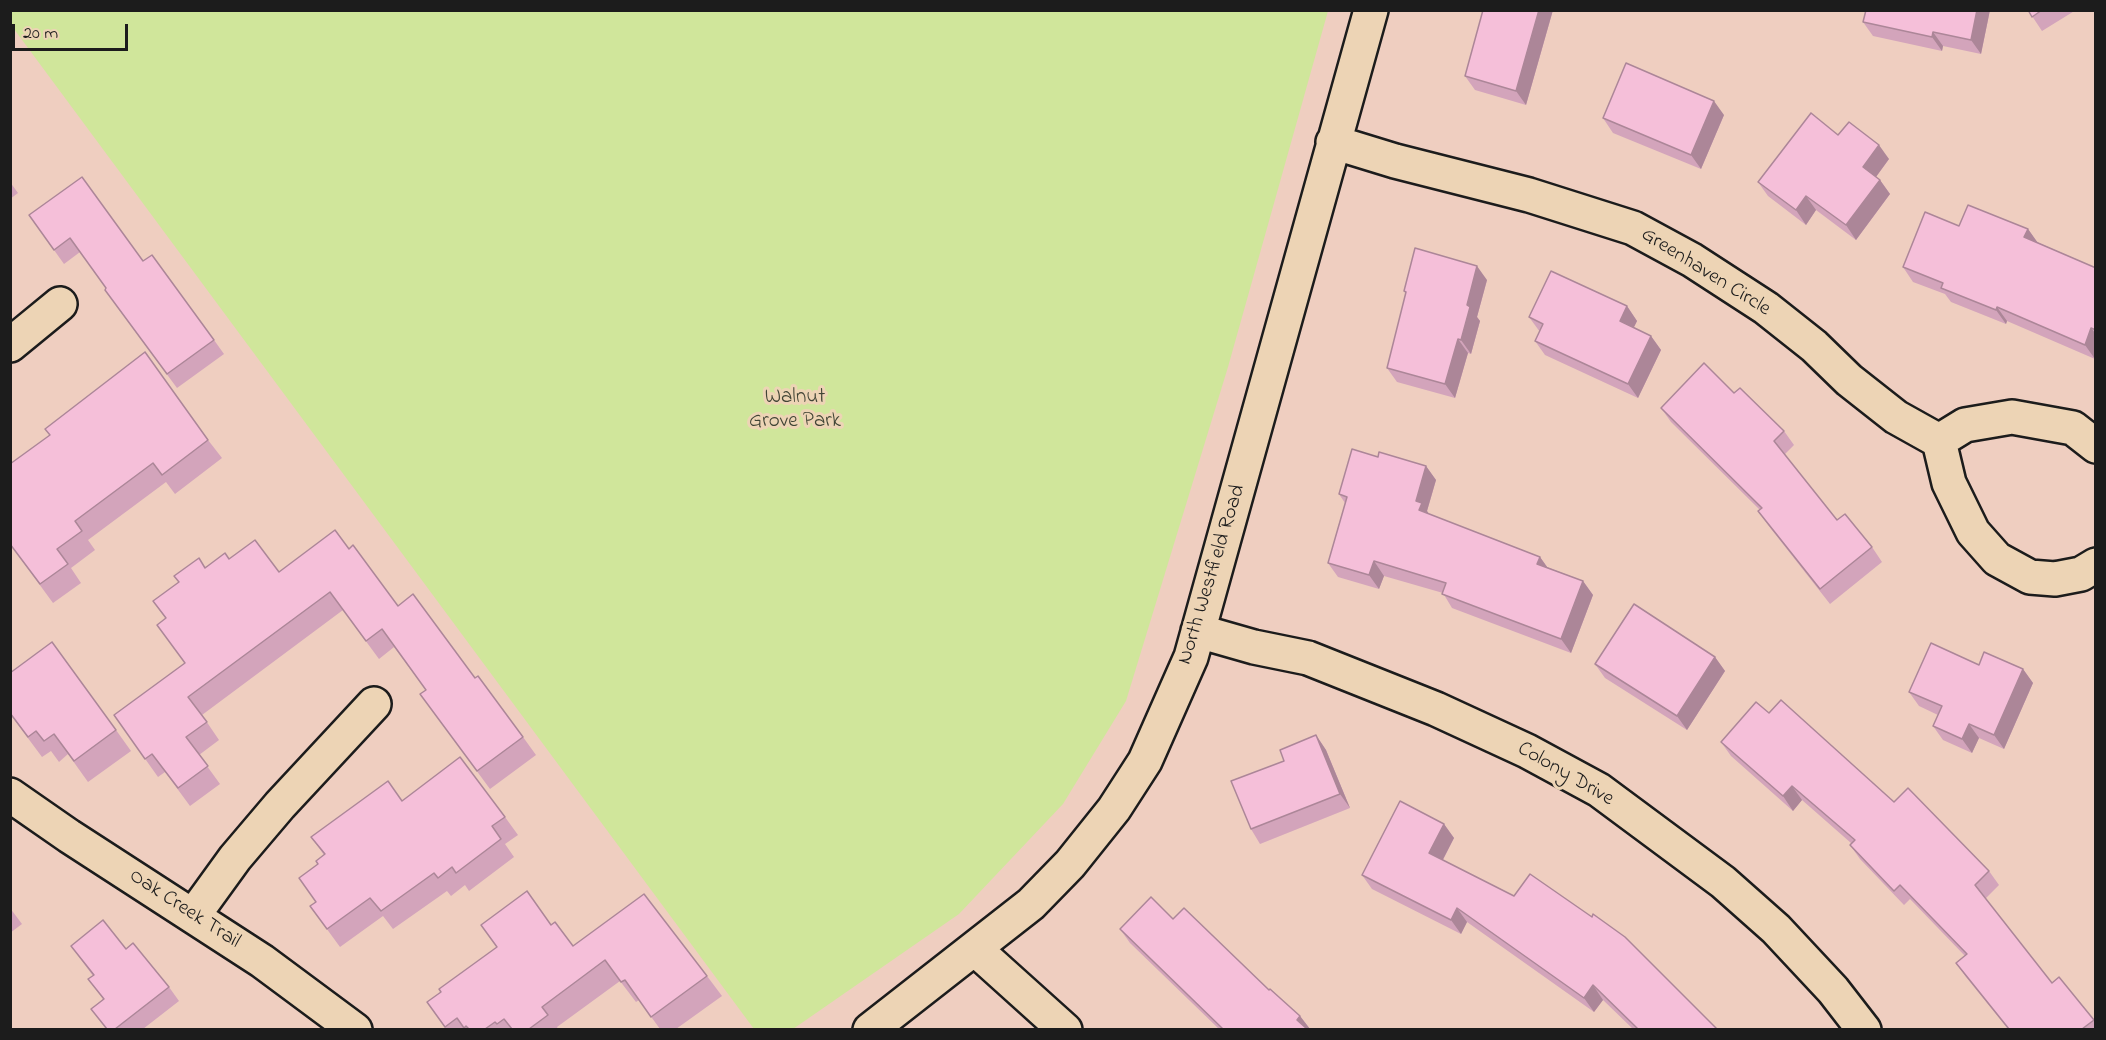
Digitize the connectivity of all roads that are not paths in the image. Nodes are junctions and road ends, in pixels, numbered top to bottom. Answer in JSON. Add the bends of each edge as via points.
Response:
{"nodes":[{"id":1,"x":1371,"y":10,"type":"edge"},
{"id":2,"x":1333,"y":142,"type":"junction"},
{"id":3,"x":60,"y":304,"type":"dead end"},
{"id":4,"x":10,"y":345,"type":"edge"},
{"id":5,"x":1939,"y":441,"type":"junction"},
{"id":6,"x":2096,"y":446,"type":"edge"},
{"id":7,"x":2096,"y":565,"type":"edge"},
{"id":8,"x":1198,"y":631,"type":"junction"},
{"id":9,"x":374,"y":704,"type":"dead end"},
{"id":10,"x":10,"y":795,"type":"edge"},
{"id":11,"x":193,"y":916,"type":"junction"},
{"id":12,"x":975,"y":949,"type":"junction"},
{"id":13,"x":355,"y":1029,"type":"edge"},
{"id":14,"x":870,"y":1029,"type":"edge"},
{"id":15,"x":1065,"y":1029,"type":"edge"},
{"id":16,"x":1864,"y":1029,"type":"edge"}],
"edges":[{"from":1,"to":2,"type":"street","name":"North Westfield Road"},
{"from":2,"to":5,"type":"street","name":"Greenhaven Circle","via":[[1529,195],[1633,228],[1766,308],[1896,417]]},
{"from":2,"to":8,"type":"street","name":"North Westfield Road"},
{"from":3,"to":4,"type":"street"},
{"from":5,"to":6,"type":"street","via":[[1965,425],[2012,417],[2073,428]]},
{"from":5,"to":7,"type":"street","via":[[1949,483],[1968,522],[1997,559],[2030,577],[2055,579],[2081,574]]},
{"from":8,"to":12,"type":"street","name":"North Westfield Road","via":[[1191,657],[1145,761],[1114,809],[1039,896]]},
{"from":8,"to":16,"type":"street","name":"Colony Drive","via":[[1308,658],[1436,709],[1599,790],[1723,882],[1776,929]]},
{"from":9,"to":11,"type":"street","via":[[280,805]]},
{"from":10,"to":11,"type":"street","name":"Oak Creek Trail"},
{"from":11,"to":13,"type":"street","name":"Oak Creek Trail"},
{"from":12,"to":14,"type":"street","name":"North Westfield Road"},
{"from":12,"to":15,"type":"street"}]}
